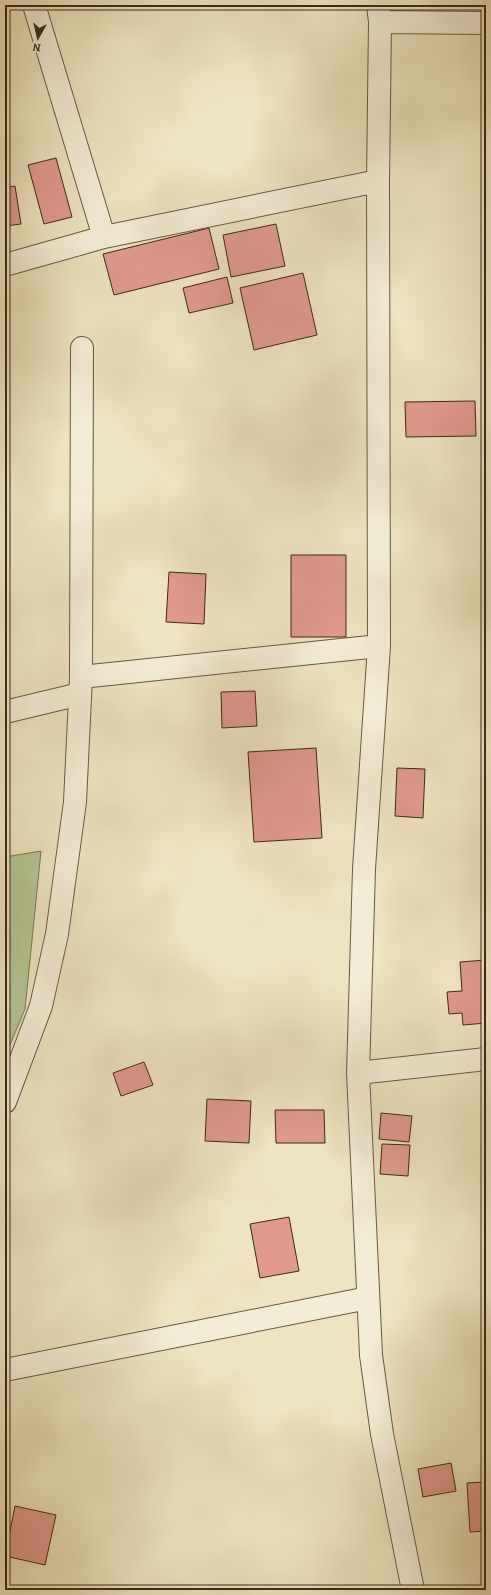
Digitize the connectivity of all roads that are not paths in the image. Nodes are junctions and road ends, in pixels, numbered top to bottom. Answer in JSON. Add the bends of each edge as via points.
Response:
{"nodes":[{"id":1,"x":34,"y":5,"type":"edge"},
{"id":2,"x":379,"y":14,"type":"edge"},
{"id":3,"x":486,"y":23,"type":"edge"},
{"id":4,"x":378,"y":181,"type":"junction"},
{"id":5,"x":104,"y":237,"type":"junction"},
{"id":6,"x":5,"y":265,"type":"edge"},
{"id":7,"x":82,"y":348,"type":"dead end"},
{"id":8,"x":378,"y":646,"type":"junction"},
{"id":9,"x":80,"y":686,"type":"junction"},
{"id":10,"x":5,"y":712,"type":"edge"},
{"id":11,"x":486,"y":1059,"type":"edge"},
{"id":12,"x":358,"y":1073,"type":"junction"},
{"id":13,"x":5,"y":1102,"type":"edge"},
{"id":14,"x":368,"y":1298,"type":"junction"},
{"id":15,"x":5,"y":1370,"type":"edge"},
{"id":16,"x":413,"y":1590,"type":"edge"}],
"edges":[{"from":1,"to":5,"type":"street"},
{"from":2,"to":3,"type":"street"},
{"from":2,"to":4,"type":"street"},
{"from":4,"to":5,"type":"street"},
{"from":4,"to":8,"type":"street"},
{"from":5,"to":6,"type":"street"},
{"from":7,"to":9,"type":"street"},
{"from":8,"to":9,"type":"street"},
{"from":8,"to":12,"type":"street","via":[[364,869]]},
{"from":9,"to":10,"type":"street"},
{"from":9,"to":13,"type":"street","via":[[74,802],[57,934],[41,1006]]},
{"from":11,"to":12,"type":"street"},
{"from":12,"to":14,"type":"street"},
{"from":14,"to":15,"type":"street"},
{"from":14,"to":16,"type":"street","via":[[371,1355],[382,1434]]}]}
